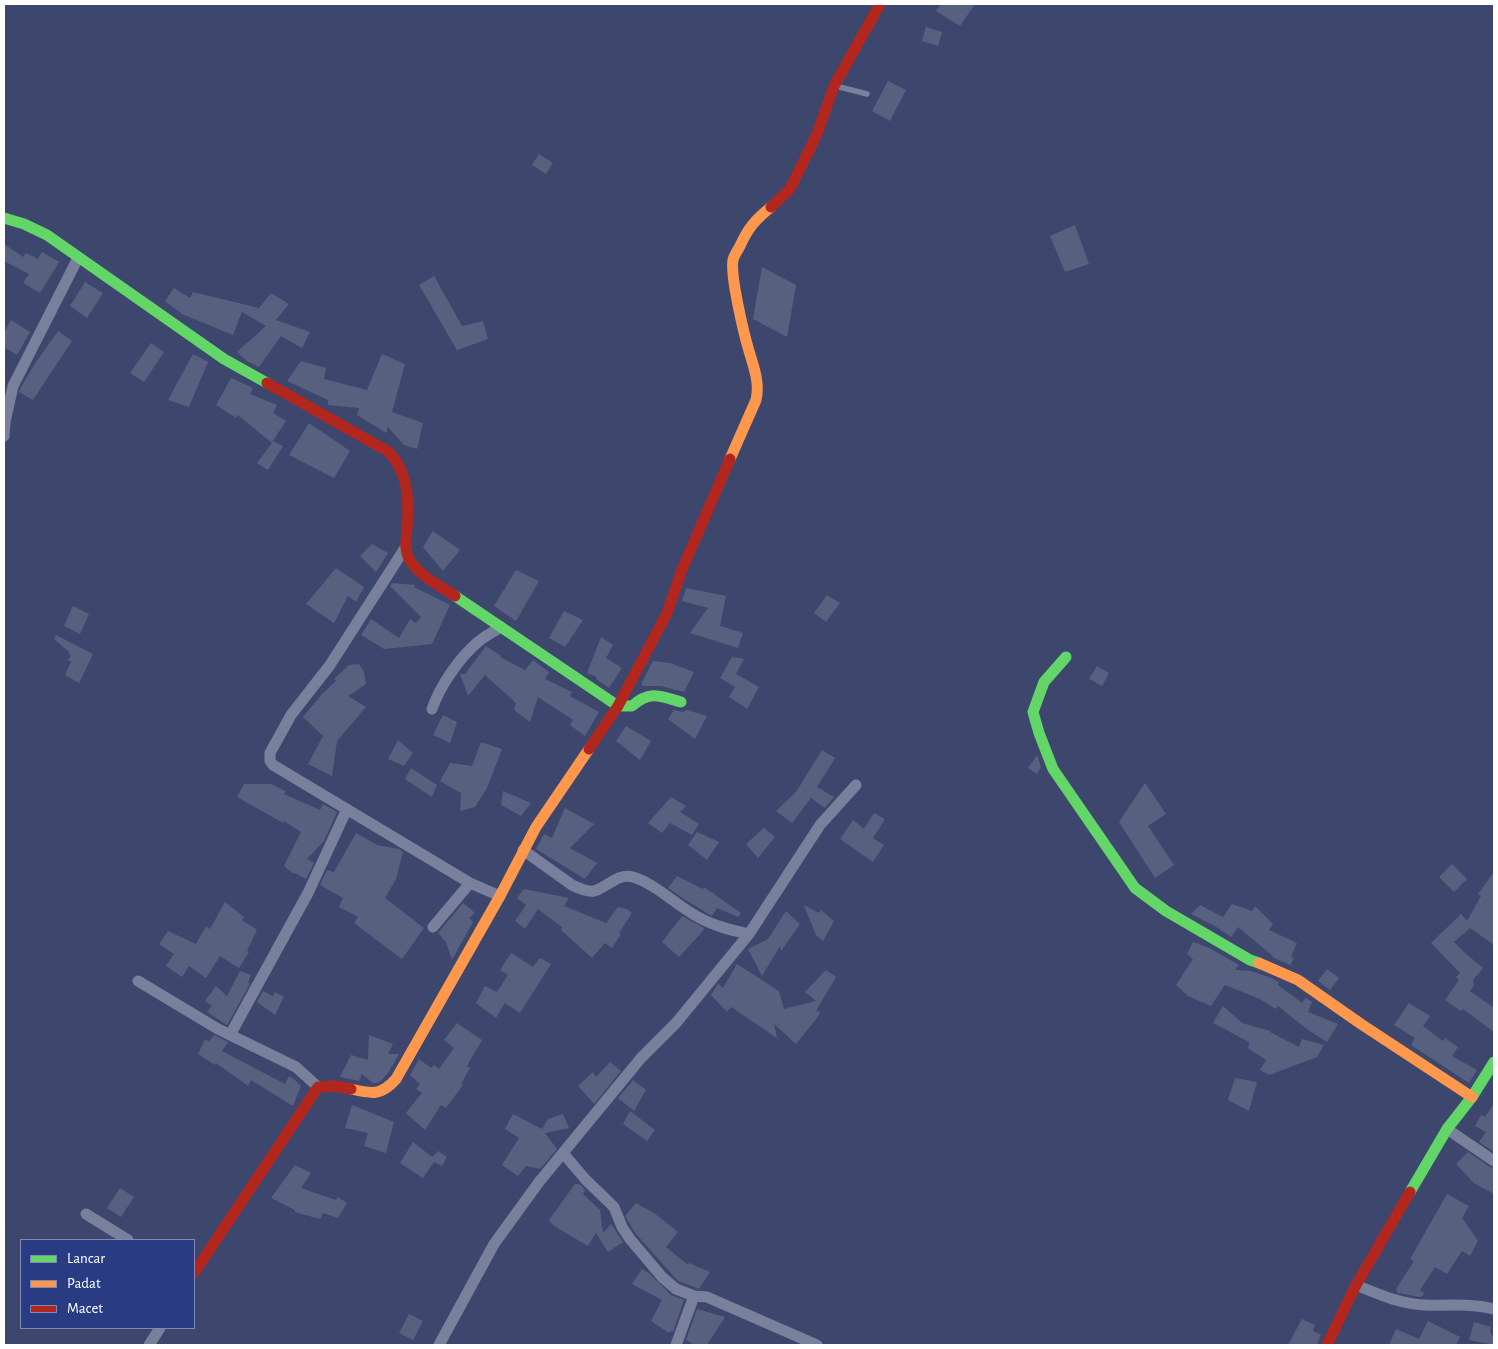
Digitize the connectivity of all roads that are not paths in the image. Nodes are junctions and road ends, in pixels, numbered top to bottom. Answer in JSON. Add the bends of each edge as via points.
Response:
{"nodes":[{"id":1,"x":880,"y":4,"type":"edge"},
{"id":2,"x":834,"y":86,"type":"junction"},
{"id":3,"x":867,"y":94,"type":"dead end"},
{"id":4,"x":4,"y":218,"type":"edge"},
{"id":5,"x":78,"y":258,"type":"junction"},
{"id":6,"x":4,"y":436,"type":"edge"},
{"id":7,"x":405,"y":548,"type":"junction"},
{"id":8,"x":501,"y":627,"type":"junction"},
{"id":9,"x":1066,"y":657,"type":"dead end"},
{"id":10,"x":680,"y":702,"type":"dead end"},
{"id":11,"x":618,"y":706,"type":"junction"},
{"id":12,"x":432,"y":710,"type":"dead end"},
{"id":13,"x":856,"y":785,"type":"dead end"},
{"id":14,"x":347,"y":809,"type":"junction"},
{"id":15,"x":523,"y":850,"type":"junction"},
{"id":16,"x":470,"y":883,"type":"junction"},
{"id":17,"x":500,"y":896,"type":"junction"},
{"id":18,"x":433,"y":927,"type":"dead end"},
{"id":19,"x":749,"y":934,"type":"junction"},
{"id":20,"x":138,"y":981,"type":"dead end"},
{"id":21,"x":230,"y":1035,"type":"junction"},
{"id":22,"x":1494,"y":1062,"type":"edge"},
{"id":23,"x":318,"y":1087,"type":"junction"},
{"id":24,"x":1472,"y":1096,"type":"junction"},
{"id":25,"x":1447,"y":1128,"type":"junction"},
{"id":26,"x":562,"y":1153,"type":"junction"},
{"id":27,"x":1494,"y":1161,"type":"edge"},
{"id":28,"x":86,"y":1214,"type":"dead end"},
{"id":29,"x":126,"y":1239,"type":"edge"},
{"id":30,"x":195,"y":1272,"type":"edge"},
{"id":31,"x":1356,"y":1286,"type":"junction"},
{"id":32,"x":694,"y":1296,"type":"junction"},
{"id":33,"x":1494,"y":1309,"type":"edge"},
{"id":34,"x":159,"y":1329,"type":"edge"},
{"id":35,"x":149,"y":1345,"type":"edge"},
{"id":36,"x":439,"y":1345,"type":"edge"},
{"id":37,"x":676,"y":1345,"type":"edge"},
{"id":38,"x":817,"y":1345,"type":"edge"},
{"id":39,"x":1327,"y":1345,"type":"edge"}],
"edges":[{"from":1,"to":2,"type":"street"},
{"from":2,"to":3,"type":"lane"},
{"from":2,"to":11,"type":"street","via":[[817,134],[790,189],[754,220],[733,260],[734,281],[757,380],[756,400],[681,572],[667,613]]},
{"from":4,"to":5,"type":"street","via":[[37,230]]},
{"from":5,"to":6,"type":"street","via":[[13,386]]},
{"from":5,"to":7,"type":"street","via":[[224,359],[390,452],[403,470],[407,492]]},
{"from":7,"to":8,"type":"street","via":[[414,567]]},
{"from":7,"to":14,"type":"street","via":[[330,665],[291,715],[270,753],[273,765]]},
{"from":8,"to":11,"type":"street"},
{"from":8,"to":12,"type":"street","via":[[478,642],[454,670],[436,697]]},
{"from":9,"to":24,"type":"street","via":[[1044,682],[1033,712],[1039,733],[1053,770],[1135,888],[1166,911],[1250,960],[1298,980]]},
{"from":10,"to":11,"type":"street","via":[[654,695],[640,699],[633,707]]},
{"from":11,"to":15,"type":"street"},
{"from":13,"to":19,"type":"street","via":[[820,825]]},
{"from":14,"to":16,"type":"street"},
{"from":14,"to":21,"type":"street","via":[[308,893]]},
{"from":15,"to":17,"type":"street"},
{"from":15,"to":19,"type":"street","via":[[581,889],[593,891],[623,876],[630,877],[723,929]]},
{"from":16,"to":17,"type":"street"},
{"from":16,"to":18,"type":"street"},
{"from":17,"to":23,"type":"street","via":[[434,1014],[396,1078],[385,1090],[370,1093],[324,1084]]},
{"from":19,"to":26,"type":"street"},
{"from":20,"to":21,"type":"street"},
{"from":21,"to":23,"type":"street","via":[[296,1067]]},
{"from":22,"to":24,"type":"street"},
{"from":23,"to":30,"type":"street"},
{"from":24,"to":25,"type":"street"},
{"from":25,"to":27,"type":"street"},
{"from":25,"to":31,"type":"street"},
{"from":26,"to":32,"type":"street","via":[[614,1207],[630,1240],[662,1278],[676,1289]]},
{"from":26,"to":36,"type":"street","via":[[494,1244]]},
{"from":28,"to":29,"type":"street"},
{"from":31,"to":33,"type":"street","via":[[1395,1301]]},
{"from":31,"to":39,"type":"street"},
{"from":32,"to":37,"type":"street"},
{"from":32,"to":38,"type":"street","via":[[707,1297]]},
{"from":34,"to":35,"type":"street"}]}
